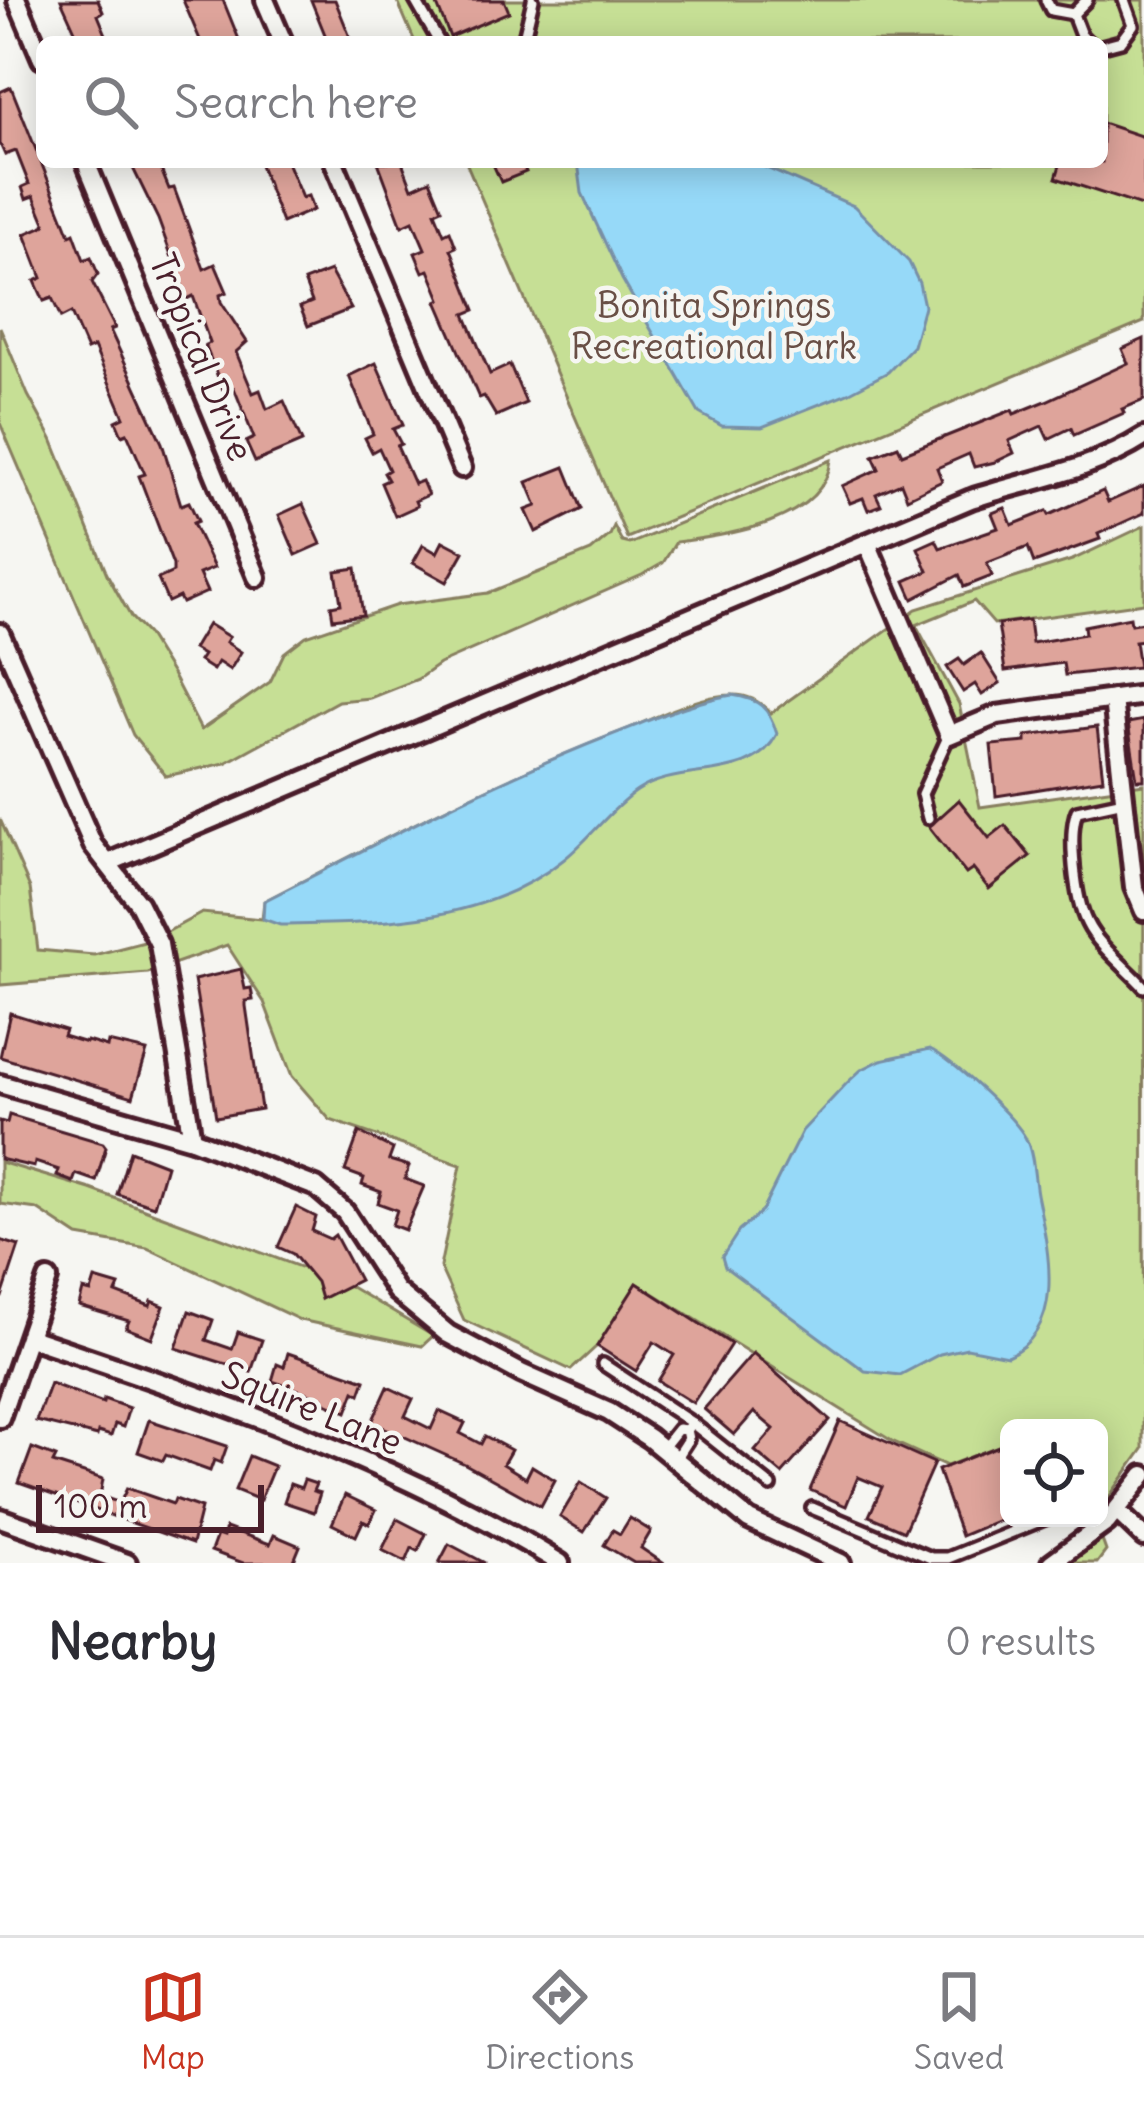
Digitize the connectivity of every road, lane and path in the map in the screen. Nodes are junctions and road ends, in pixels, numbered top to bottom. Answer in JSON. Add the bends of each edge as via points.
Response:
{"nodes":[{"id":1,"x":17,"y":0,"type":"edge"},
{"id":2,"x":265,"y":0,"type":"edge"},
{"id":3,"x":415,"y":0,"type":"edge"},
{"id":4,"x":533,"y":0,"type":"edge"},
{"id":5,"x":1046,"y":0,"type":"edge"},
{"id":6,"x":1087,"y":0,"type":"edge"},
{"id":7,"x":1124,"y":0,"type":"edge"},
{"id":8,"x":1073,"y":14,"type":"junction"},
{"id":9,"x":1131,"y":16,"type":"junction"},
{"id":10,"x":1144,"y":16,"type":"edge"},
{"id":11,"x":280,"y":36,"type":"edge"},
{"id":12,"x":436,"y":36,"type":"edge"},
{"id":13,"x":524,"y":36,"type":"edge"},
{"id":14,"x":1085,"y":36,"type":"edge"},
{"id":15,"x":1108,"y":44,"type":"edge"},
{"id":16,"x":36,"y":45,"type":"edge"},
{"id":17,"x":88,"y":168,"type":"edge"},
{"id":18,"x":337,"y":168,"type":"edge"},
{"id":19,"x":1144,"y":436,"type":"edge"},
{"id":20,"x":462,"y":468,"type":"dead end"},
{"id":21,"x":867,"y":543,"type":"junction"},
{"id":22,"x":257,"y":577,"type":"dead end"},
{"id":23,"x":0,"y":633,"type":"edge"},
{"id":24,"x":1144,"y":694,"type":"edge"},
{"id":25,"x":1113,"y":699,"type":"junction"},
{"id":26,"x":949,"y":735,"type":"junction"},
{"id":27,"x":1124,"y":801,"type":"junction"},
{"id":28,"x":928,"y":818,"type":"dead end"},
{"id":29,"x":108,"y":863,"type":"junction"},
{"id":30,"x":1144,"y":911,"type":"edge"},
{"id":31,"x":1144,"y":987,"type":"edge"},
{"id":32,"x":0,"y":1084,"type":"edge"},
{"id":33,"x":192,"y":1138,"type":"junction"},
{"id":34,"x":48,"y":1279,"type":"dead end"},
{"id":35,"x":30,"y":1338,"type":"junction"},
{"id":36,"x":603,"y":1364,"type":"dead end"},
{"id":37,"x":0,"y":1418,"type":"edge"},
{"id":38,"x":689,"y":1426,"type":"junction"},
{"id":39,"x":669,"y":1454,"type":"junction"},
{"id":40,"x":1144,"y":1475,"type":"edge"},
{"id":41,"x":772,"y":1486,"type":"dead end"},
{"id":42,"x":812,"y":1508,"type":"dead end"},
{"id":43,"x":1118,"y":1511,"type":"junction"},
{"id":44,"x":0,"y":1518,"type":"edge"},
{"id":45,"x":1026,"y":1527,"type":"edge"},
{"id":46,"x":1144,"y":1537,"type":"edge"},
{"id":47,"x":931,"y":1560,"type":"edge"},
{"id":48,"x":948,"y":1561,"type":"edge"},
{"id":49,"x":127,"y":1563,"type":"edge"},
{"id":50,"x":560,"y":1563,"type":"edge"},
{"id":51,"x":841,"y":1563,"type":"edge"},
{"id":52,"x":1051,"y":1563,"type":"edge"}],
"edges":[{"from":1,"to":16,"type":"street"},
{"from":2,"to":11,"type":"street"},
{"from":3,"to":12,"type":"lane"},
{"from":4,"to":13,"type":"lane"},
{"from":5,"to":8,"type":"lane","via":[[1051,10]]},
{"from":6,"to":8,"type":"lane"},
{"from":7,"to":9,"type":"lane"},
{"from":8,"to":14,"type":"lane"},
{"from":9,"to":10,"type":"lane"},
{"from":9,"to":15,"type":"lane","via":[[1133,26]]},
{"from":17,"to":22,"type":"street","name":"Tropical Drive"},
{"from":18,"to":20,"type":"street"},
{"from":19,"to":21,"type":"street","via":[[1111,456],[971,499]]},
{"from":21,"to":26,"type":"street"},
{"from":21,"to":29,"type":"street"},
{"from":23,"to":29,"type":"street"},
{"from":24,"to":25,"type":"street"},
{"from":25,"to":26,"type":"street","via":[[997,715]]},
{"from":25,"to":27,"type":"street"},
{"from":26,"to":28,"type":"lane","via":[[922,794]]},
{"from":27,"to":30,"type":"street"},
{"from":27,"to":31,"type":"lane","via":[[1077,812],[1071,826],[1087,923]]},
{"from":29,"to":33,"type":"street","via":[[158,944]]},
{"from":32,"to":33,"type":"street"},
{"from":33,"to":39,"type":"street","via":[[316,1187],[345,1212],[396,1291],[448,1334],[608,1412]]},
{"from":34,"to":35,"type":"street"},
{"from":35,"to":37,"type":"street"},
{"from":35,"to":50,"type":"street","name":"Squire Lane","via":[[340,1451]]},
{"from":36,"to":38,"type":"lane"},
{"from":38,"to":39,"type":"lane","via":[[688,1439]]},
{"from":38,"to":41,"type":"lane"},
{"from":39,"to":51,"type":"street","via":[[749,1520]]},
{"from":40,"to":43,"type":"street"},
{"from":42,"to":47,"type":"lane"},
{"from":43,"to":46,"type":"street"},
{"from":43,"to":52,"type":"street"},
{"from":44,"to":49,"type":"street"},
{"from":45,"to":48,"type":"lane"},
{"from":47,"to":48,"type":"lane"}]}
